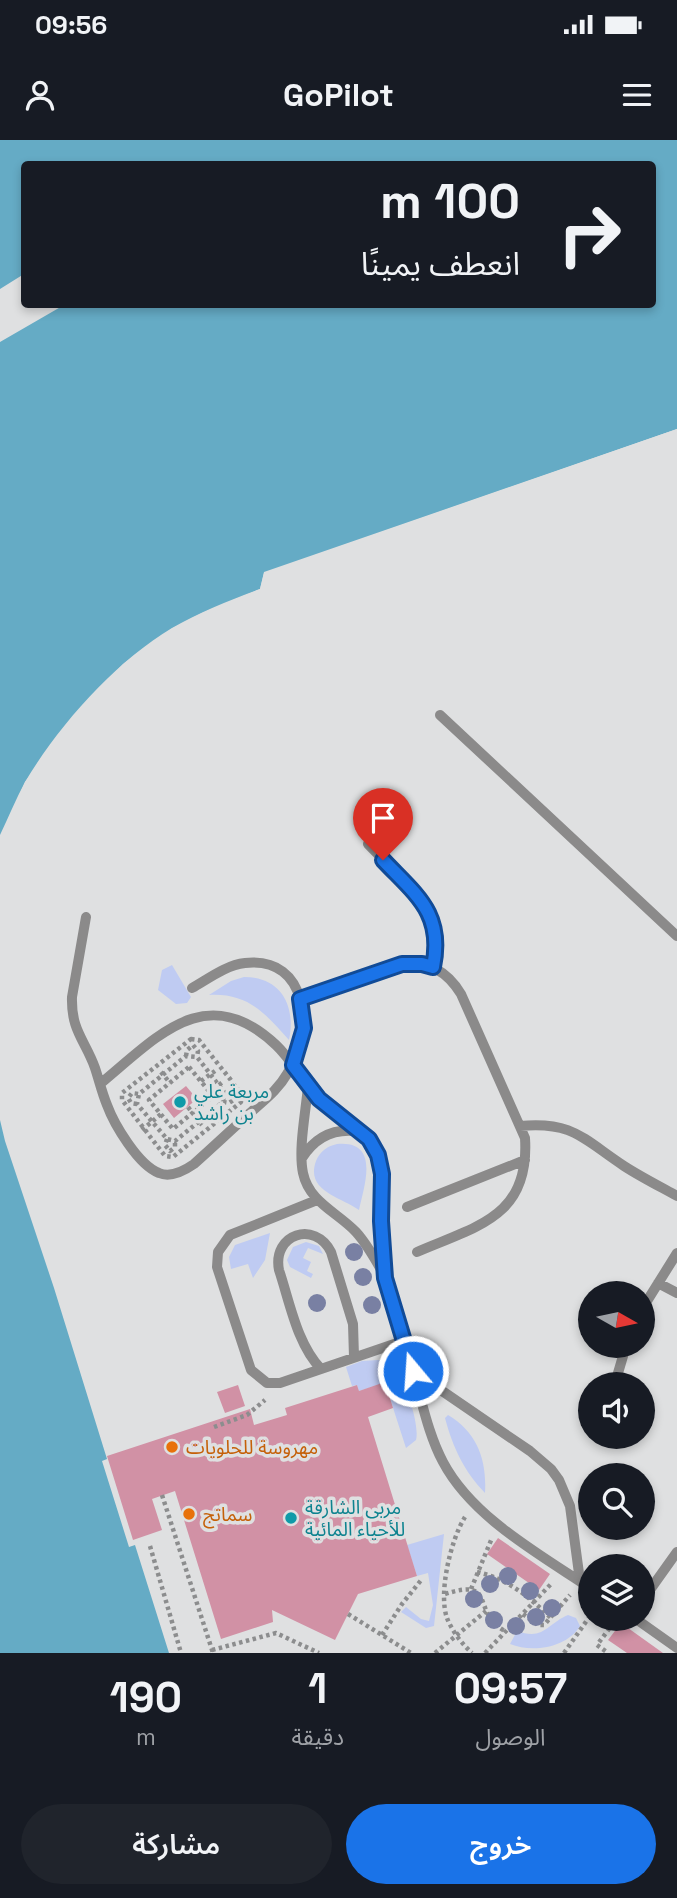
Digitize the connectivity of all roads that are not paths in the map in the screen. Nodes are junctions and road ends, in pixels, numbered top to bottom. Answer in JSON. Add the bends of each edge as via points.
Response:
{"nodes":[{"id":1,"x":440,"y":715,"type":"dead end"},
{"id":2,"x":368,"y":844,"type":"dead end"},
{"id":3,"x":86,"y":917,"type":"dead end"},
{"id":4,"x":677,"y":936,"type":"edge"},
{"id":5,"x":433,"y":967,"type":"junction"},
{"id":6,"x":192,"y":988,"type":"dead end"},
{"id":7,"x":300,"y":999,"type":"junction"},
{"id":8,"x":293,"y":1065,"type":"junction"},
{"id":9,"x":100,"y":1084,"type":"junction"},
{"id":10,"x":309,"y":1086,"type":"junction"},
{"id":11,"x":520,"y":1126,"type":"junction"},
{"id":12,"x":362,"y":1132,"type":"junction"},
{"id":13,"x":302,"y":1159,"type":"junction"},
{"id":14,"x":525,"y":1160,"type":"junction"},
{"id":15,"x":677,"y":1196,"type":"edge"},
{"id":16,"x":317,"y":1200,"type":"junction"},
{"id":17,"x":407,"y":1207,"type":"dead end"},
{"id":18,"x":417,"y":1252,"type":"dead end"},
{"id":19,"x":677,"y":1253,"type":"edge"},
{"id":20,"x":385,"y":1278,"type":"junction"},
{"id":21,"x":658,"y":1283,"type":"junction"},
{"id":22,"x":655,"y":1288,"type":"edge"},
{"id":23,"x":677,"y":1293,"type":"edge"},
{"id":24,"x":403,"y":1341,"type":"junction"},
{"id":25,"x":354,"y":1357,"type":"junction"},
{"id":26,"x":321,"y":1369,"type":"junction"},
{"id":27,"x":413,"y":1371,"type":"junction"},
{"id":28,"x":675,"y":1560,"type":"edge"},
{"id":29,"x":578,"y":1566,"type":"edge"},
{"id":30,"x":578,"y":1580,"type":"edge"},
{"id":31,"x":655,"y":1585,"type":"edge"},
{"id":32,"x":653,"y":1631,"type":"edge"},
{"id":33,"x":677,"y":1648,"type":"edge"}],
"edges":[{"from":1,"to":4,"type":"lane"},
{"from":2,"to":5,"type":"lane","via":[[431,917],[436,937]]},
{"from":3,"to":9,"type":"lane","via":[[72,1009]]},
{"from":5,"to":7,"type":"lane","via":[[402,964]]},
{"from":5,"to":11,"type":"lane","via":[[454,982],[461,994]]},
{"from":6,"to":7,"type":"lane","via":[[230,967],[254,962],[286,976]]},
{"from":7,"to":8,"type":"lane","via":[[304,1028]]},
{"from":8,"to":9,"type":"lane","via":[[275,1044],[242,1021],[203,1015],[169,1029]]},
{"from":8,"to":9,"type":"lane","via":[[276,1089],[194,1164],[165,1174],[158,1173],[128,1142]]},
{"from":8,"to":10,"type":"lane"},
{"from":10,"to":12,"type":"lane"},
{"from":10,"to":13,"type":"lane"},
{"from":11,"to":14,"type":"lane"},
{"from":11,"to":15,"type":"lane","via":[[570,1129]]},
{"from":12,"to":13,"type":"lane","via":[[332,1133],[314,1143]]},
{"from":12,"to":20,"type":"lane","via":[[381,1164]]},
{"from":13,"to":16,"type":"lane","via":[[306,1183]]},
{"from":14,"to":17,"type":"lane"},
{"from":14,"to":18,"type":"lane","via":[[512,1199],[493,1219]]},
{"from":16,"to":20,"type":"lane","via":[[356,1232]]},
{"from":16,"to":26,"type":"lane","via":[[230,1235],[218,1252],[217,1267],[255,1376],[272,1383]]},
{"from":19,"to":21,"type":"lane"},
{"from":20,"to":24,"type":"lane"},
{"from":21,"to":22,"type":"lane"},
{"from":21,"to":23,"type":"lane"},
{"from":24,"to":25,"type":"lane"},
{"from":24,"to":27,"type":"lane"},
{"from":25,"to":26,"type":"lane"},
{"from":25,"to":26,"type":"lane","via":[[353,1324],[328,1245],[315,1236],[300,1234],[281,1248],[279,1270],[303,1340]]},
{"from":27,"to":29,"type":"lane","via":[[551,1469],[570,1506]]},
{"from":27,"to":30,"type":"lane","via":[[436,1448],[456,1484],[474,1506]]},
{"from":28,"to":31,"type":"lane"},
{"from":32,"to":33,"type":"lane"}]}
